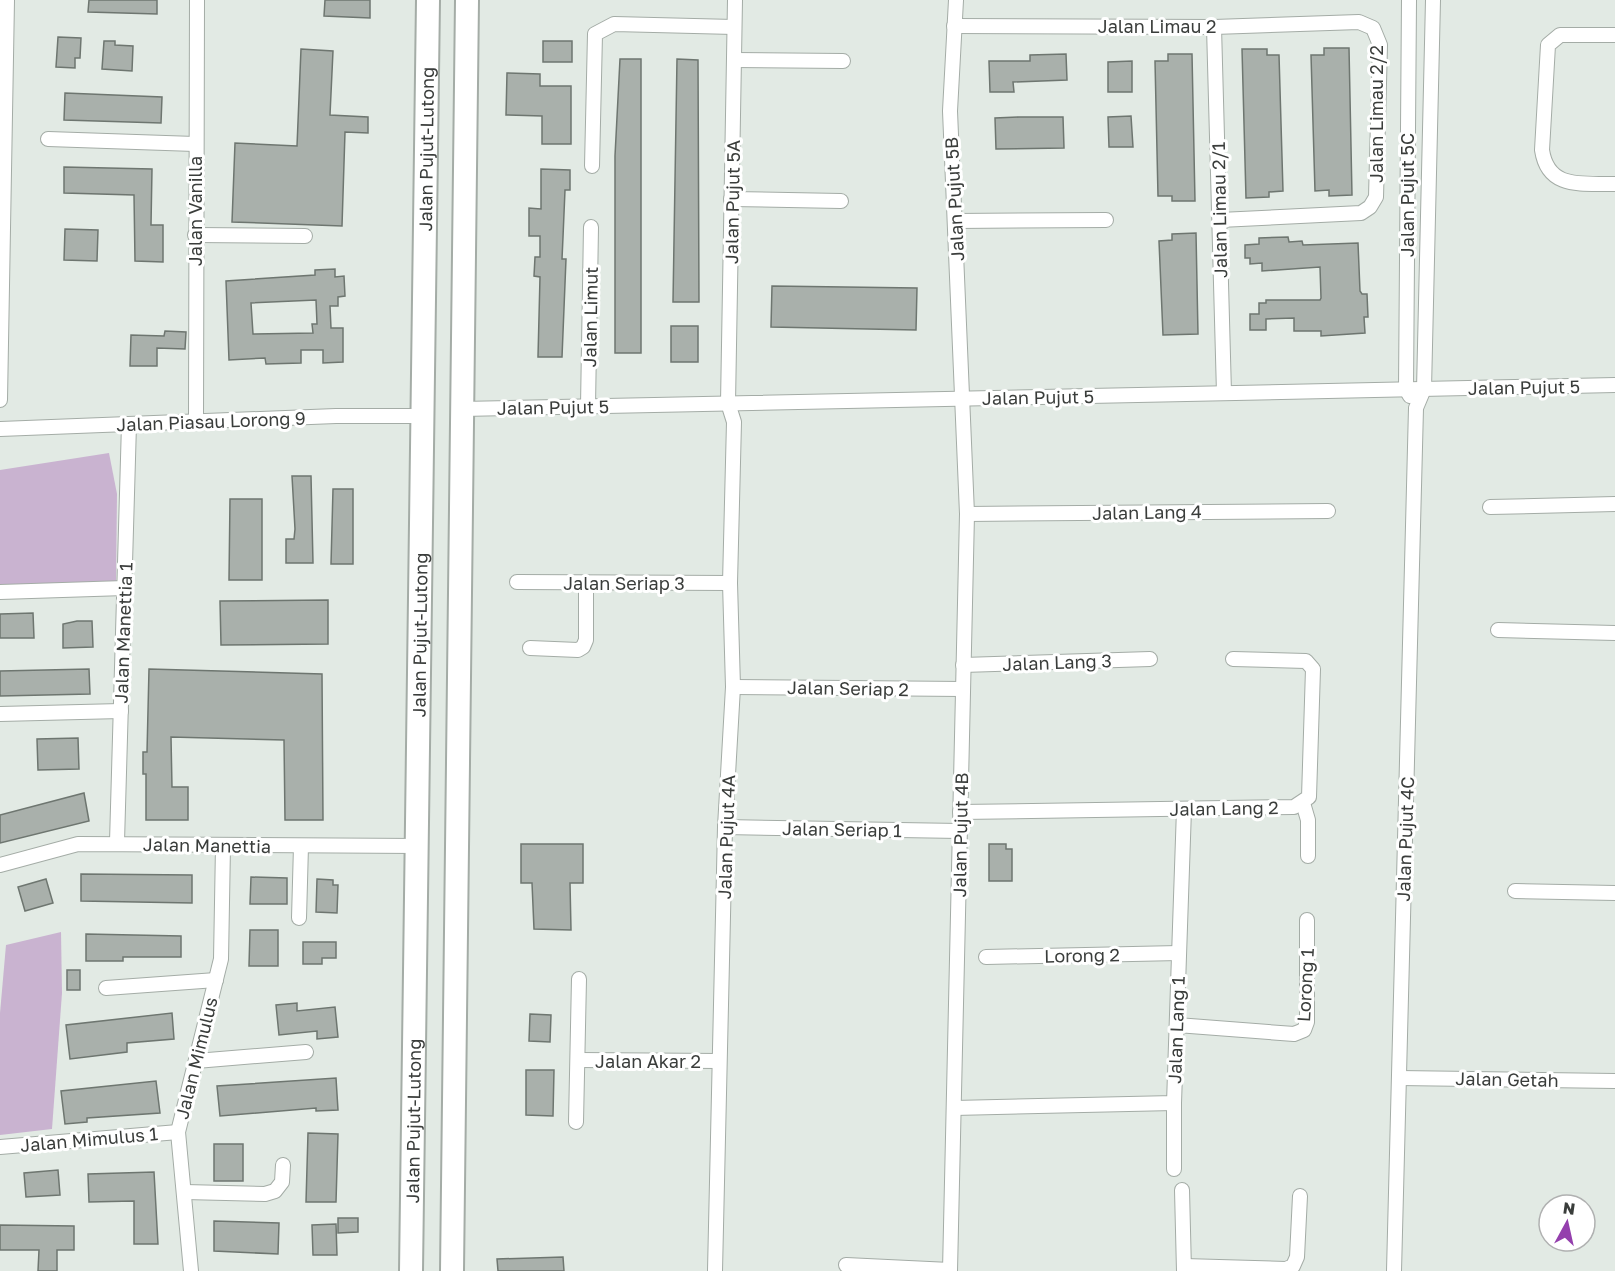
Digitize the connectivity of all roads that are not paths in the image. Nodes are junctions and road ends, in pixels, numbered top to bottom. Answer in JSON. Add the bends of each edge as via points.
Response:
{"nodes":[{"id":1,"x":8,"y":0,"type":"edge"},
{"id":2,"x":197,"y":0,"type":"edge"},
{"id":3,"x":428,"y":0,"type":"edge"},
{"id":4,"x":468,"y":0,"type":"edge"},
{"id":5,"x":735,"y":0,"type":"edge"},
{"id":6,"x":956,"y":0,"type":"edge"},
{"id":7,"x":1409,"y":0,"type":"edge"},
{"id":8,"x":1433,"y":0,"type":"edge"},
{"id":9,"x":1359,"y":22,"type":"joint"},
{"id":10,"x":954,"y":26,"type":"junction"},
{"id":11,"x":734,"y":27,"type":"junction"},
{"id":12,"x":1214,"y":27,"type":"junction"},
{"id":13,"x":1615,"y":35,"type":"edge"},
{"id":14,"x":734,"y":60,"type":"junction"},
{"id":15,"x":843,"y":62,"type":"dead end"},
{"id":16,"x":48,"y":138,"type":"dead end"},
{"id":17,"x":195,"y":144,"type":"junction"},
{"id":18,"x":592,"y":166,"type":"dead end"},
{"id":19,"x":1615,"y":184,"type":"edge"},
{"id":20,"x":731,"y":199,"type":"junction"},
{"id":21,"x":841,"y":201,"type":"dead end"},
{"id":22,"x":1106,"y":220,"type":"dead end"},
{"id":23,"x":1220,"y":220,"type":"junction"},
{"id":24,"x":955,"y":221,"type":"junction"},
{"id":25,"x":591,"y":227,"type":"dead end"},
{"id":26,"x":195,"y":235,"type":"junction"},
{"id":27,"x":305,"y":236,"type":"dead end"},
{"id":28,"x":1615,"y":385,"type":"edge"},
{"id":29,"x":1406,"y":389,"type":"junction"},
{"id":30,"x":1424,"y":389,"type":"junction"},
{"id":31,"x":1224,"y":393,"type":"junction"},
{"id":32,"x":963,"y":399,"type":"junction"},
{"id":33,"x":0,"y":400,"type":"edge"},
{"id":34,"x":728,"y":404,"type":"junction"},
{"id":35,"x":588,"y":406,"type":"junction"},
{"id":36,"x":1416,"y":408,"type":"junction"},
{"id":37,"x":462,"y":409,"type":"junction"},
{"id":38,"x":422,"y":416,"type":"junction"},
{"id":39,"x":196,"y":421,"type":"junction"},
{"id":40,"x":129,"y":423,"type":"junction"},
{"id":41,"x":0,"y":429,"type":"edge"},
{"id":42,"x":1615,"y":504,"type":"edge"},
{"id":43,"x":1490,"y":507,"type":"dead end"},
{"id":44,"x":1328,"y":511,"type":"dead end"},
{"id":45,"x":967,"y":514,"type":"junction"},
{"id":46,"x":517,"y":582,"type":"dead end"},
{"id":47,"x":586,"y":582,"type":"junction"},
{"id":48,"x":730,"y":583,"type":"junction"},
{"id":49,"x":125,"y":588,"type":"junction"},
{"id":50,"x":0,"y":592,"type":"edge"},
{"id":51,"x":1498,"y":630,"type":"dead end"},
{"id":52,"x":1615,"y":633,"type":"edge"},
{"id":53,"x":530,"y":648,"type":"dead end"},
{"id":54,"x":1150,"y":659,"type":"dead end"},
{"id":55,"x":1233,"y":659,"type":"dead end"},
{"id":56,"x":963,"y":664,"type":"junction"},
{"id":57,"x":733,"y":687,"type":"junction"},
{"id":58,"x":963,"y":689,"type":"junction"},
{"id":59,"x":121,"y":711,"type":"junction"},
{"id":60,"x":0,"y":714,"type":"edge"},
{"id":61,"x":1303,"y":803,"type":"junction"},
{"id":62,"x":1184,"y":809,"type":"junction"},
{"id":63,"x":960,"y":812,"type":"junction"},
{"id":64,"x":725,"y":827,"type":"junction"},
{"id":65,"x":960,"y":831,"type":"junction"},
{"id":66,"x":117,"y":843,"type":"junction"},
{"id":67,"x":223,"y":846,"type":"junction"},
{"id":68,"x":301,"y":846,"type":"junction"},
{"id":69,"x":418,"y":846,"type":"junction"},
{"id":70,"x":1308,"y":856,"type":"dead end"},
{"id":71,"x":0,"y":865,"type":"edge"},
{"id":72,"x":1515,"y":891,"type":"dead end"},
{"id":73,"x":1615,"y":893,"type":"edge"},
{"id":74,"x":300,"y":918,"type":"dead end"},
{"id":75,"x":1307,"y":920,"type":"dead end"},
{"id":76,"x":1179,"y":952,"type":"junction"},
{"id":77,"x":986,"y":957,"type":"dead end"},
{"id":78,"x":579,"y":979,"type":"dead end"},
{"id":79,"x":216,"y":980,"type":"junction"},
{"id":80,"x":106,"y":988,"type":"dead end"},
{"id":81,"x":1177,"y":1024,"type":"junction"},
{"id":82,"x":306,"y":1052,"type":"dead end"},
{"id":83,"x":578,"y":1060,"type":"junction"},
{"id":84,"x":196,"y":1061,"type":"junction"},
{"id":85,"x":719,"y":1061,"type":"junction"},
{"id":86,"x":1399,"y":1078,"type":"junction"},
{"id":87,"x":1615,"y":1081,"type":"edge"},
{"id":88,"x":1174,"y":1103,"type":"junction"},
{"id":89,"x":954,"y":1108,"type":"junction"},
{"id":90,"x":576,"y":1122,"type":"dead end"},
{"id":91,"x":178,"y":1132,"type":"junction"},
{"id":92,"x":0,"y":1147,"type":"edge"},
{"id":93,"x":283,"y":1165,"type":"dead end"},
{"id":94,"x":1174,"y":1169,"type":"dead end"},
{"id":95,"x":1182,"y":1190,"type":"dead end"},
{"id":96,"x":185,"y":1192,"type":"junction"},
{"id":97,"x":1300,"y":1196,"type":"dead end"},
{"id":98,"x":846,"y":1265,"type":"dead end"},
{"id":99,"x":1184,"y":1269,"type":"edge"},
{"id":100,"x":950,"y":1270,"type":"edge"},
{"id":101,"x":191,"y":1271,"type":"edge"},
{"id":102,"x":411,"y":1271,"type":"edge"},
{"id":103,"x":452,"y":1271,"type":"edge"},
{"id":104,"x":715,"y":1271,"type":"edge"},
{"id":105,"x":1394,"y":1271,"type":"edge"}],
"edges":[{"from":1,"to":33,"type":"street"},
{"from":2,"to":17,"type":"street","name":"Jalan Vanilla"},
{"from":3,"to":38,"type":"highway","name":"Jalan Pujut-Lutong"},
{"from":4,"to":37,"type":"highway"},
{"from":5,"to":11,"type":"street","name":"Jalan Pujut 5A"},
{"from":6,"to":10,"type":"street","name":"Jalan Pujut 5B"},
{"from":7,"to":29,"type":"street","name":"Jalan Pujut 5C"},
{"from":8,"to":30,"type":"street","name":"Jalan Pujut 5C"},
{"from":9,"to":12,"type":"street","name":"Jalan Limau 2"},
{"from":9,"to":23,"type":"street","name":"Jalan Limau 2/2","via":[[1373,27],[1380,45],[1376,197],[1370,207],[1361,213]]},
{"from":10,"to":12,"type":"street","name":"Jalan Limau 2"},
{"from":10,"to":24,"type":"street","name":"Jalan Pujut 5B","via":[[950,111]]},
{"from":11,"to":14,"type":"street","name":"Jalan Pujut 5A"},
{"from":11,"to":18,"type":"street","via":[[614,24],[594,34]]},
{"from":12,"to":23,"type":"street","name":"Jalan Limau 2/1"},
{"from":13,"to":19,"type":"street","via":[[1560,35],[1548,45],[1542,150],[1550,174],[1568,182]]},
{"from":14,"to":15,"type":"street"},
{"from":14,"to":20,"type":"street","name":"Jalan Pujut 5A"},
{"from":16,"to":17,"type":"street"},
{"from":17,"to":26,"type":"street","name":"Jalan Vanilla"},
{"from":20,"to":21,"type":"street"},
{"from":20,"to":34,"type":"street","name":"Jalan Pujut 5A"},
{"from":22,"to":24,"type":"street"},
{"from":23,"to":31,"type":"street","name":"Jalan Limau 2/1"},
{"from":24,"to":32,"type":"street","name":"Jalan Pujut 5B"},
{"from":25,"to":35,"type":"street","name":"Jalan Limut"},
{"from":26,"to":27,"type":"street"},
{"from":26,"to":39,"type":"street","name":"Jalan Vanilla"},
{"from":28,"to":30,"type":"street","name":"Jalan Pujut 5"},
{"from":29,"to":30,"type":"street","name":"Jalan Pujut 5"},
{"from":29,"to":31,"type":"street","name":"Jalan Pujut 5"},
{"from":29,"to":36,"type":"street"},
{"from":30,"to":36,"type":"street"},
{"from":31,"to":32,"type":"street","name":"Jalan Pujut 5"},
{"from":32,"to":34,"type":"street","name":"Jalan Pujut 5"},
{"from":32,"to":45,"type":"street","name":"Jalan Pujut 4B"},
{"from":34,"to":35,"type":"street","name":"Jalan Pujut 5"},
{"from":34,"to":48,"type":"street","name":"Jalan Pujut 4A","via":[[734,422]]},
{"from":35,"to":37,"type":"street","name":"Jalan Pujut 5"},
{"from":36,"to":86,"type":"street","name":"Jalan Pujut 4C"},
{"from":37,"to":103,"type":"highway"},
{"from":38,"to":39,"type":"street","name":"Jalan Piasau Lorong 9"},
{"from":38,"to":69,"type":"highway","name":"Jalan Pujut-Lutong"},
{"from":39,"to":40,"type":"street","name":"Jalan Piasau Lorong 9"},
{"from":40,"to":41,"type":"street","name":"Jalan Piasau Lorong 9"},
{"from":40,"to":49,"type":"street","name":"Jalan Manettia 1"},
{"from":42,"to":43,"type":"street"},
{"from":44,"to":45,"type":"street","name":"Jalan Lang 4"},
{"from":45,"to":56,"type":"street","name":"Jalan Pujut 4B"},
{"from":46,"to":47,"type":"street","name":"Jalan Seriap 3"},
{"from":47,"to":48,"type":"street","name":"Jalan Seriap 3"},
{"from":47,"to":53,"type":"street","via":[[583,647]]},
{"from":48,"to":57,"type":"street","name":"Jalan Pujut 4A"},
{"from":49,"to":50,"type":"street"},
{"from":49,"to":59,"type":"street","name":"Jalan Manettia 1"},
{"from":51,"to":52,"type":"street"},
{"from":54,"to":56,"type":"street","name":"Jalan Lang 3"},
{"from":55,"to":61,"type":"street","name":"Jalan Lang 2","via":[[1311,664],[1309,797]]},
{"from":56,"to":58,"type":"street","name":"Jalan Pujut 4B"},
{"from":57,"to":58,"type":"street","name":"Jalan Seriap 2"},
{"from":57,"to":64,"type":"street","name":"Jalan Pujut 4A"},
{"from":58,"to":63,"type":"street","name":"Jalan Pujut 4B"},
{"from":59,"to":60,"type":"street"},
{"from":59,"to":66,"type":"street","name":"Jalan Manettia 1"},
{"from":61,"to":62,"type":"street","name":"Jalan Lang 2","via":[[1294,807]]},
{"from":61,"to":70,"type":"street","via":[[1308,820]]},
{"from":62,"to":63,"type":"street","name":"Jalan Lang 2"},
{"from":62,"to":76,"type":"street","name":"Jalan Lang 1"},
{"from":63,"to":65,"type":"street","name":"Jalan Pujut 4B"},
{"from":64,"to":65,"type":"street","name":"Jalan Seriap 1"},
{"from":64,"to":85,"type":"street","name":"Jalan Pujut 4A"},
{"from":65,"to":89,"type":"street","name":"Jalan Pujut 4B"},
{"from":66,"to":67,"type":"street","name":"Jalan Manettia"},
{"from":66,"to":71,"type":"street","name":"Jalan Manettia","via":[[78,844]]},
{"from":67,"to":68,"type":"street","name":"Jalan Manettia"},
{"from":67,"to":79,"type":"street","name":"Jalan Mimulus"},
{"from":68,"to":69,"type":"street","name":"Jalan Manettia"},
{"from":68,"to":74,"type":"street"},
{"from":69,"to":102,"type":"highway","name":"Jalan Pujut-Lutong"},
{"from":72,"to":73,"type":"street"},
{"from":75,"to":81,"type":"street","name":"Lorong 1","via":[[1304,1030],[1294,1034]]},
{"from":76,"to":77,"type":"street","name":"Lorong 2"},
{"from":76,"to":81,"type":"street","name":"Jalan Lang 1"},
{"from":78,"to":83,"type":"street","name":"Jalan Akar 2"},
{"from":79,"to":80,"type":"street"},
{"from":79,"to":84,"type":"street","name":"Jalan Mimulus"},
{"from":81,"to":88,"type":"street","name":"Jalan Lang 1"},
{"from":82,"to":84,"type":"street"},
{"from":83,"to":85,"type":"street","name":"Jalan Akar 2"},
{"from":83,"to":90,"type":"street","name":"Jalan Akar 2"},
{"from":84,"to":91,"type":"street","name":"Jalan Mimulus"},
{"from":85,"to":104,"type":"street","name":"Jalan Pujut 4A"},
{"from":86,"to":87,"type":"street","name":"Jalan Getah"},
{"from":86,"to":105,"type":"street","name":"Jalan Pujut 4C"},
{"from":88,"to":89,"type":"street","name":"Jalan Lang 1"},
{"from":88,"to":94,"type":"street"},
{"from":89,"to":100,"type":"street","name":"Jalan Pujut 4B"},
{"from":91,"to":92,"type":"street","name":"Jalan Mimulus 1"},
{"from":91,"to":96,"type":"street","name":"Jalan Mimulus"},
{"from":93,"to":96,"type":"street","via":[[282,1182],[266,1194]]},
{"from":95,"to":99,"type":"street"},
{"from":96,"to":101,"type":"street","name":"Jalan Mimulus"},
{"from":97,"to":99,"type":"street","via":[[1297,1257],[1293,1266]]},
{"from":98,"to":100,"type":"street"}]}
